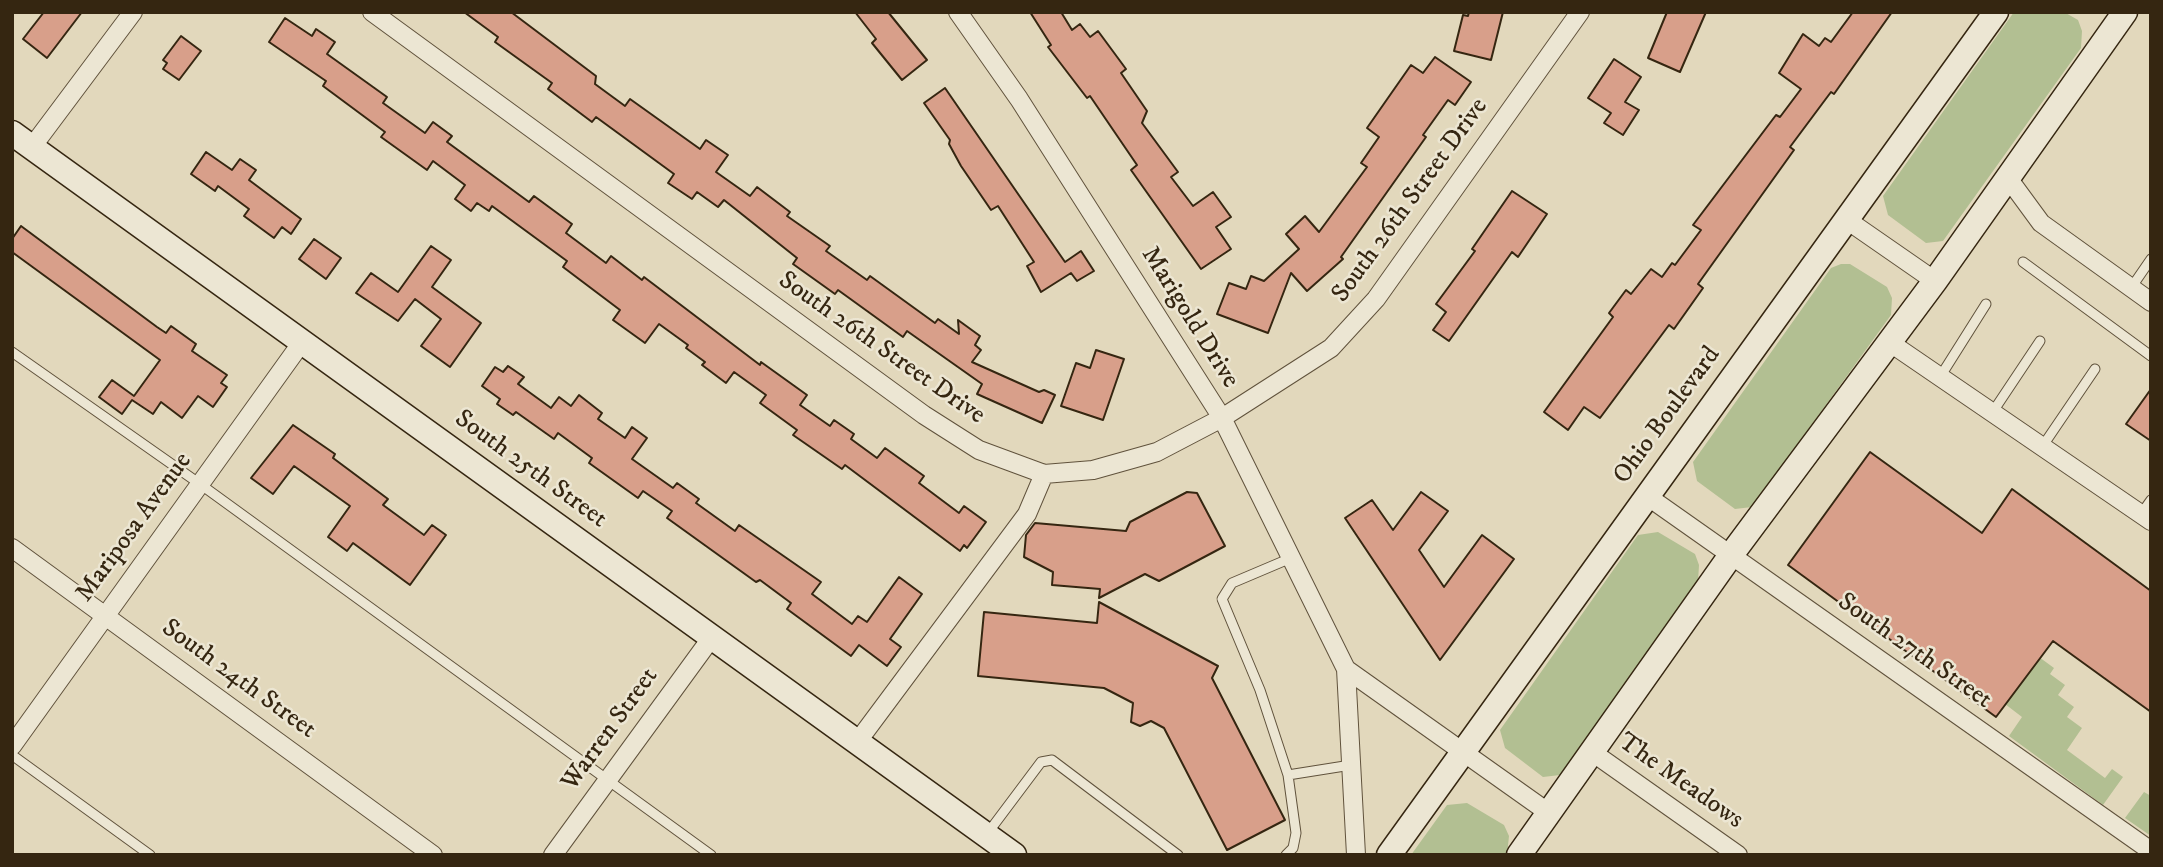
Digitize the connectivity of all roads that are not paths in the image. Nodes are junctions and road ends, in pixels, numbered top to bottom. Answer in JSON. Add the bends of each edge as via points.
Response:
{"nodes":[{"id":1,"x":134,"y":12,"type":"edge"},
{"id":2,"x":372,"y":12,"type":"edge"},
{"id":3,"x":958,"y":12,"type":"edge"},
{"id":4,"x":1580,"y":12,"type":"edge"},
{"id":5,"x":1996,"y":12,"type":"edge"},
{"id":6,"x":2122,"y":13,"type":"edge"},
{"id":7,"x":12,"y":132,"type":"edge"},
{"id":8,"x":32,"y":147,"type":"junction"},
{"id":9,"x":2008,"y":178,"type":"junction"},
{"id":10,"x":1847,"y":220,"type":"junction"},
{"id":11,"x":2151,"y":259,"type":"edge"},
{"id":12,"x":2023,"y":262,"type":"dead end"},
{"id":13,"x":1934,"y":281,"type":"junction"},
{"id":14,"x":2131,"y":288,"type":"junction"},
{"id":15,"x":2151,"y":302,"type":"edge"},
{"id":16,"x":1986,"y":304,"type":"dead end"},
{"id":17,"x":2040,"y":341,"type":"dead end"},
{"id":18,"x":302,"y":342,"type":"junction"},
{"id":19,"x":1889,"y":342,"type":"junction"},
{"id":20,"x":12,"y":352,"type":"edge"},
{"id":21,"x":2151,"y":356,"type":"edge"},
{"id":22,"x":2095,"y":369,"type":"dead end"},
{"id":23,"x":1940,"y":377,"type":"junction"},
{"id":24,"x":1992,"y":413,"type":"junction"},
{"id":25,"x":1222,"y":418,"type":"junction"},
{"id":26,"x":2042,"y":447,"type":"junction"},
{"id":27,"x":1044,"y":474,"type":"junction"},
{"id":28,"x":200,"y":484,"type":"junction"},
{"id":29,"x":1647,"y":496,"type":"junction"},
{"id":30,"x":2147,"y":512,"type":"edge"},
{"id":31,"x":12,"y":548,"type":"edge"},
{"id":32,"x":1731,"y":555,"type":"junction"},
{"id":33,"x":1290,"y":558,"type":"junction"},
{"id":34,"x":105,"y":615,"type":"junction"},
{"id":35,"x":712,"y":637,"type":"junction"},
{"id":36,"x":1346,"y":669,"type":"junction"},
{"id":37,"x":858,"y":741,"type":"junction"},
{"id":38,"x":12,"y":746,"type":"edge"},
{"id":39,"x":1463,"y":752,"type":"junction"},
{"id":40,"x":1592,"y":752,"type":"junction"},
{"id":41,"x":12,"y":755,"type":"edge"},
{"id":42,"x":1351,"y":765,"type":"junction"},
{"id":43,"x":1288,"y":775,"type":"junction"},
{"id":44,"x":606,"y":780,"type":"junction"},
{"id":45,"x":1549,"y":813,"type":"junction"},
{"id":46,"x":986,"y":835,"type":"junction"},
{"id":47,"x":2151,"y":851,"type":"edge"},
{"id":48,"x":150,"y":855,"type":"edge"},
{"id":49,"x":433,"y":855,"type":"edge"},
{"id":50,"x":553,"y":855,"type":"edge"},
{"id":51,"x":710,"y":855,"type":"edge"},
{"id":52,"x":1014,"y":855,"type":"edge"},
{"id":53,"x":1178,"y":855,"type":"edge"},
{"id":54,"x":1286,"y":855,"type":"edge"},
{"id":55,"x":1356,"y":855,"type":"edge"},
{"id":56,"x":1389,"y":855,"type":"edge"},
{"id":57,"x":1519,"y":855,"type":"edge"},
{"id":58,"x":1738,"y":855,"type":"edge"}],
"edges":[{"from":1,"to":8,"type":"street"},
{"from":2,"to":27,"type":"street","name":"South 26th Street Drive","via":[[924,415],[979,450]]},
{"from":3,"to":25,"type":"street","name":"Marigold Drive","via":[[1019,99]]},
{"from":4,"to":25,"type":"street","name":"South 26th Street Drive","via":[[1376,299],[1331,348]]},
{"from":5,"to":10,"type":"street","name":"Ohio Boulevard"},
{"from":6,"to":9,"type":"street"},
{"from":7,"to":8,"type":"street","name":"South 25th Street"},
{"from":8,"to":18,"type":"street","name":"South 25th Street"},
{"from":9,"to":13,"type":"street"},
{"from":9,"to":14,"type":"street","via":[[2041,223]]},
{"from":10,"to":13,"type":"street"},
{"from":10,"to":29,"type":"street","name":"Ohio Boulevard"},
{"from":11,"to":14,"type":"lane"},
{"from":12,"to":21,"type":"lane"},
{"from":13,"to":19,"type":"street"},
{"from":14,"to":15,"type":"street"},
{"from":16,"to":23,"type":"lane"},
{"from":17,"to":24,"type":"lane"},
{"from":18,"to":28,"type":"street","name":"Mariposa Avenue"},
{"from":18,"to":35,"type":"street","name":"South 25th Street"},
{"from":19,"to":23,"type":"street"},
{"from":19,"to":32,"type":"street"},
{"from":20,"to":28,"type":"lane"},
{"from":22,"to":26,"type":"lane"},
{"from":23,"to":24,"type":"street"},
{"from":24,"to":26,"type":"street"},
{"from":25,"to":27,"type":"street","name":"South 26th Street Drive","via":[[1157,452],[1093,470]]},
{"from":25,"to":33,"type":"street","name":"Marigold Drive"},
{"from":26,"to":30,"type":"street"},
{"from":27,"to":37,"type":"street","via":[[1027,514]]},
{"from":28,"to":34,"type":"street","name":"Mariposa Avenue"},
{"from":28,"to":44,"type":"lane"},
{"from":29,"to":32,"type":"street","name":"South 27th Street"},
{"from":29,"to":39,"type":"street","name":"Ohio Boulevard"},
{"from":31,"to":34,"type":"street","name":"South 24th Street"},
{"from":32,"to":40,"type":"street"},
{"from":32,"to":47,"type":"street","name":"South 27th Street"},
{"from":33,"to":36,"type":"street","name":"Marigold Drive"},
{"from":33,"to":43,"type":"lane","via":[[1232,583],[1222,599]]},
{"from":34,"to":38,"type":"street","name":"Mariposa Avenue"},
{"from":34,"to":49,"type":"street","name":"South 24th Street"},
{"from":35,"to":37,"type":"street","name":"South 25th Street"},
{"from":35,"to":44,"type":"street","name":"Warren Street"},
{"from":36,"to":39,"type":"street","name":"Marigold Drive"},
{"from":36,"to":42,"type":"street","name":"Marigold Drive"},
{"from":37,"to":46,"type":"street","name":"South 25th Street"},
{"from":39,"to":45,"type":"street","name":"Marigold Drive"},
{"from":39,"to":56,"type":"street","name":"Ohio Boulevard"},
{"from":40,"to":45,"type":"street"},
{"from":40,"to":58,"type":"street","name":"The Meadows"},
{"from":41,"to":48,"type":"lane"},
{"from":42,"to":43,"type":"lane"},
{"from":42,"to":55,"type":"street","name":"Marigold Drive"},
{"from":43,"to":54,"type":"lane","via":[[1296,832],[1293,848]]},
{"from":44,"to":50,"type":"street","name":"Warren Street"},
{"from":44,"to":51,"type":"lane"},
{"from":45,"to":57,"type":"street"},
{"from":46,"to":52,"type":"street","name":"South 25th Street"},
{"from":46,"to":53,"type":"lane","via":[[1041,762],[1052,760]]}]}
